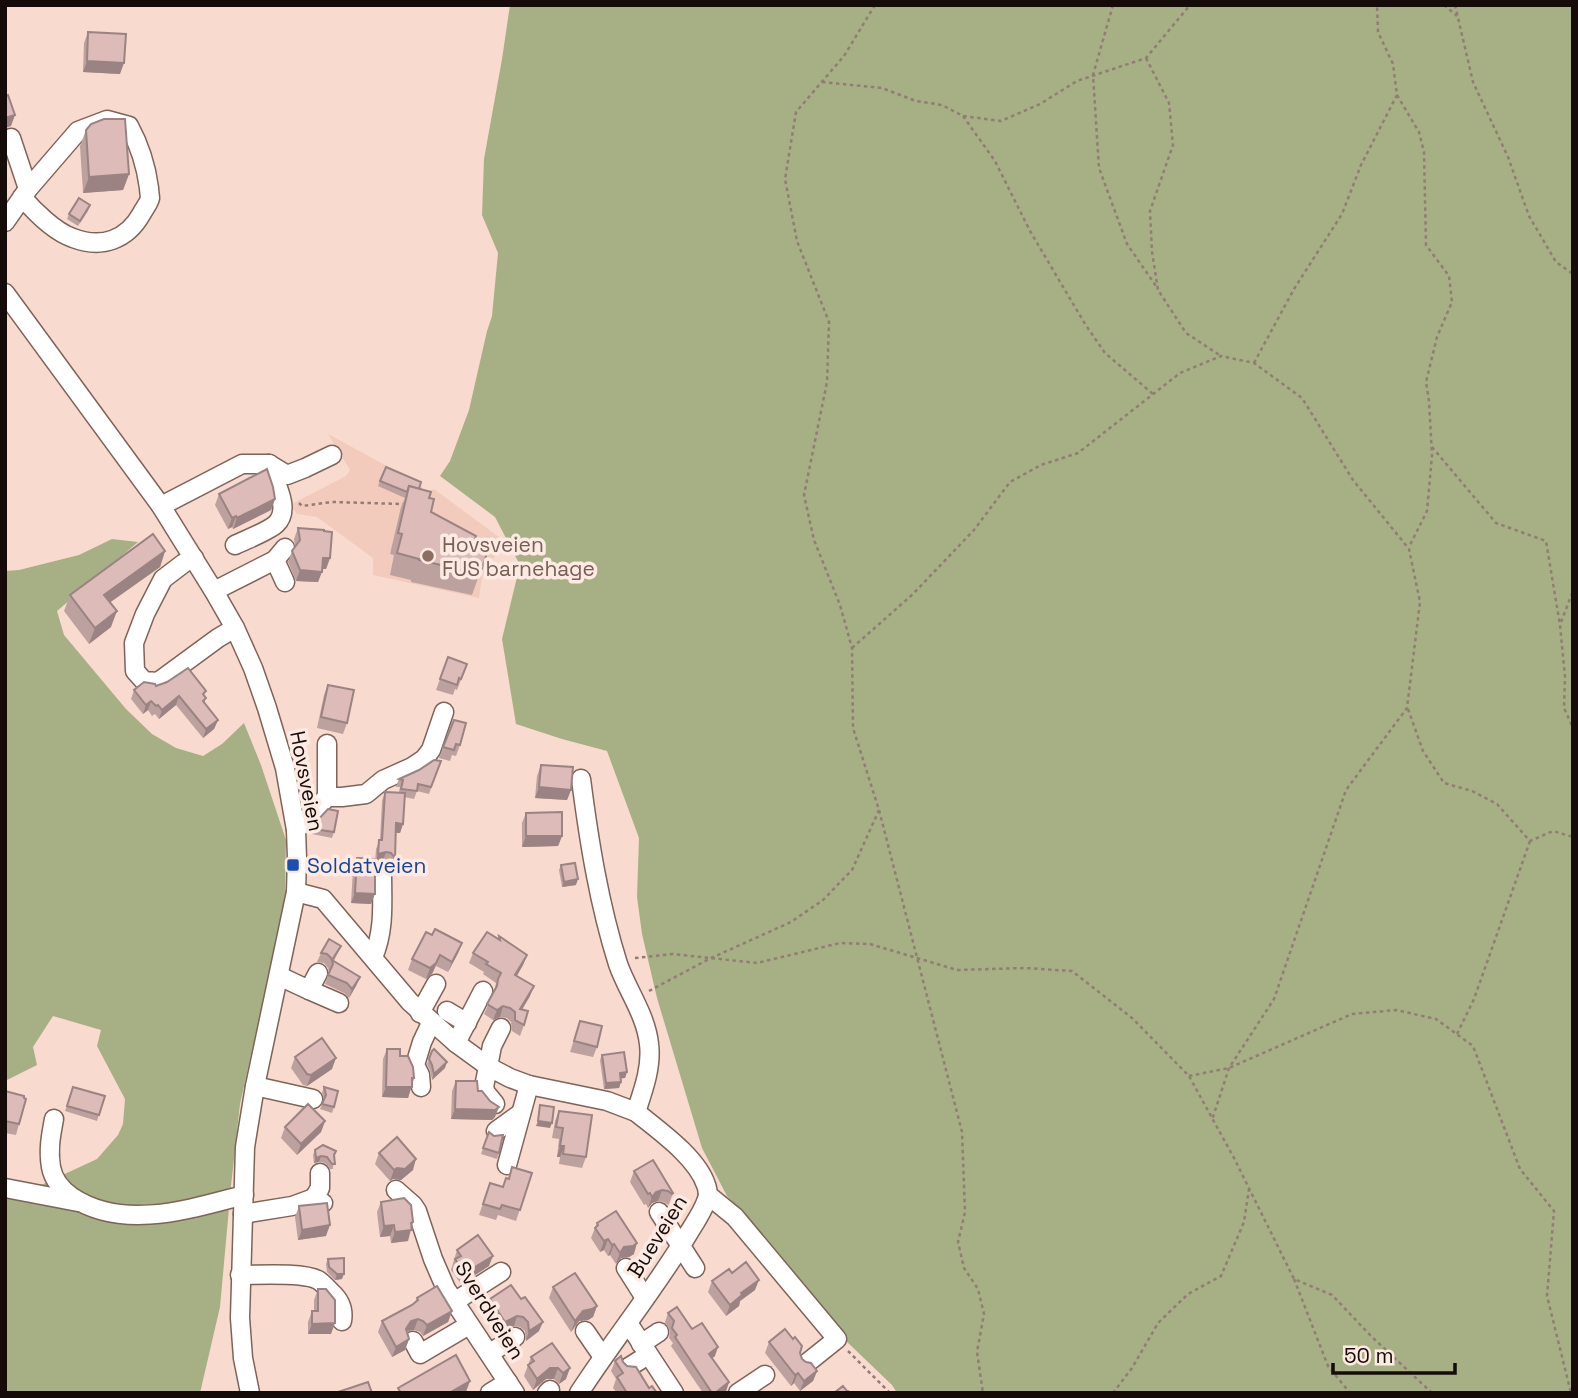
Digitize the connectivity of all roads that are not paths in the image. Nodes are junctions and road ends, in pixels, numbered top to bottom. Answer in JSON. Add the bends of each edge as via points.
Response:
{"nodes":[{"id":1,"x":11,"y":138,"type":"dead end"},
{"id":2,"x":24,"y":193,"type":"junction"},
{"id":3,"x":5,"y":222,"type":"edge"},
{"id":4,"x":5,"y":293,"type":"edge"},
{"id":5,"x":332,"y":455,"type":"dead end"},
{"id":6,"x":269,"y":464,"type":"junction"},
{"id":7,"x":161,"y":506,"type":"junction"},
{"id":8,"x":235,"y":545,"type":"dead end"},
{"id":9,"x":194,"y":558,"type":"junction"},
{"id":10,"x":285,"y":582,"type":"dead end"},
{"id":11,"x":214,"y":590,"type":"junction"},
{"id":12,"x":235,"y":628,"type":"junction"},
{"id":13,"x":444,"y":712,"type":"dead end"},
{"id":14,"x":327,"y":744,"type":"dead end"},
{"id":15,"x":581,"y":779,"type":"dead end"},
{"id":16,"x":327,"y":797,"type":"junction"},
{"id":17,"x":296,"y":830,"type":"junction"},
{"id":18,"x":382,"y":872,"type":"dead end"},
{"id":19,"x":296,"y":892,"type":"junction"},
{"id":20,"x":373,"y":957,"type":"junction"},
{"id":21,"x":318,"y":973,"type":"dead end"},
{"id":22,"x":279,"y":976,"type":"junction"},
{"id":23,"x":436,"y":984,"type":"dead end"},
{"id":24,"x":309,"y":990,"type":"junction"},
{"id":25,"x":483,"y":991,"type":"dead end"},
{"id":26,"x":339,"y":1003,"type":"dead end"},
{"id":27,"x":447,"y":1011,"type":"dead end"},
{"id":28,"x":426,"y":1018,"type":"junction"},
{"id":29,"x":467,"y":1023,"type":"junction"},
{"id":30,"x":501,"y":1028,"type":"dead end"},
{"id":31,"x":456,"y":1044,"type":"junction"},
{"id":32,"x":489,"y":1067,"type":"junction"},
{"id":33,"x":255,"y":1086,"type":"junction"},
{"id":34,"x":529,"y":1086,"type":"junction"},
{"id":35,"x":421,"y":1087,"type":"dead end"},
{"id":36,"x":313,"y":1099,"type":"dead end"},
{"id":37,"x":495,"y":1104,"type":"edge"},
{"id":38,"x":636,"y":1112,"type":"junction"},
{"id":39,"x":521,"y":1113,"type":"junction"},
{"id":40,"x":54,"y":1119,"type":"dead end"},
{"id":41,"x":496,"y":1131,"type":"dead end"},
{"id":42,"x":507,"y":1165,"type":"dead end"},
{"id":43,"x":320,"y":1173,"type":"dead end"},
{"id":44,"x":5,"y":1188,"type":"edge"},
{"id":45,"x":396,"y":1190,"type":"dead end"},
{"id":46,"x":244,"y":1195,"type":"junction"},
{"id":47,"x":708,"y":1195,"type":"junction"},
{"id":48,"x":81,"y":1203,"type":"junction"},
{"id":49,"x":659,"y":1212,"type":"dead end"},
{"id":50,"x":243,"y":1214,"type":"junction"},
{"id":51,"x":681,"y":1246,"type":"junction"},
{"id":52,"x":695,"y":1268,"type":"dead end"},
{"id":53,"x":626,"y":1269,"type":"dead end"},
{"id":54,"x":501,"y":1272,"type":"dead end"},
{"id":55,"x":240,"y":1275,"type":"junction"},
{"id":56,"x":645,"y":1298,"type":"junction"},
{"id":57,"x":454,"y":1302,"type":"junction"},
{"id":58,"x":342,"y":1321,"type":"dead end"},
{"id":59,"x":628,"y":1323,"type":"junction"},
{"id":60,"x":469,"y":1325,"type":"junction"},
{"id":61,"x":585,"y":1331,"type":"dead end"},
{"id":62,"x":659,"y":1332,"type":"dead end"},
{"id":63,"x":515,"y":1337,"type":"dead end"},
{"id":64,"x":421,"y":1341,"type":"dead end"},
{"id":65,"x":645,"y":1349,"type":"junction"},
{"id":66,"x":490,"y":1353,"type":"junction"},
{"id":67,"x":603,"y":1357,"type":"junction"},
{"id":68,"x":807,"y":1363,"type":"edge"},
{"id":69,"x":629,"y":1367,"type":"edge"},
{"id":70,"x":765,"y":1375,"type":"dead end"},
{"id":71,"x":512,"y":1387,"type":"edge"},
{"id":72,"x":250,"y":1393,"type":"edge"},
{"id":73,"x":490,"y":1393,"type":"edge"},
{"id":74,"x":579,"y":1393,"type":"edge"},
{"id":75,"x":674,"y":1393,"type":"edge"},
{"id":76,"x":738,"y":1393,"type":"edge"}],
"edges":[{"from":1,"to":2,"type":"street"},
{"from":2,"to":2,"type":"street","via":[[78,131],[107,121],[129,126],[141,148],[150,198],[135,225],[104,243],[70,237],[33,209]]},
{"from":2,"to":3,"type":"street"},
{"from":4,"to":7,"type":"street","name":"Hovsveien"},
{"from":5,"to":6,"type":"street","via":[[287,475]]},
{"from":6,"to":7,"type":"street","via":[[242,464]]},
{"from":6,"to":8,"type":"street","via":[[282,515],[276,524]]},
{"from":7,"to":9,"type":"street","name":"Hovsveien"},
{"from":9,"to":11,"type":"street","name":"Hovsveien"},
{"from":9,"to":12,"type":"street","via":[[163,579],[134,643],[135,671],[144,681],[158,682]]},
{"from":10,"to":11,"type":"street","via":[[280,554]]},
{"from":11,"to":12,"type":"street","name":"Hovsveien"},
{"from":12,"to":17,"type":"street","name":"Hovsveien","via":[[267,708],[285,768]]},
{"from":13,"to":16,"type":"street","via":[[424,759],[366,794]]},
{"from":14,"to":16,"type":"street"},
{"from":15,"to":38,"type":"street","via":[[588,871],[649,1043],[645,1086]]},
{"from":16,"to":17,"type":"street"},
{"from":17,"to":19,"type":"street","name":"Hovsveien"},
{"from":18,"to":20,"type":"street","via":[[379,943]]},
{"from":19,"to":20,"type":"street","via":[[323,900]]},
{"from":19,"to":22,"type":"street","name":"Hovsveien"},
{"from":20,"to":28,"type":"street"},
{"from":21,"to":24,"type":"street"},
{"from":22,"to":24,"type":"street"},
{"from":22,"to":33,"type":"street","name":"Hovsveien"},
{"from":23,"to":28,"type":"street"},
{"from":24,"to":26,"type":"street"},
{"from":25,"to":29,"type":"street"},
{"from":27,"to":29,"type":"street"},
{"from":28,"to":31,"type":"street"},
{"from":28,"to":35,"type":"street","via":[[415,1065]]},
{"from":29,"to":31,"type":"street"},
{"from":30,"to":32,"type":"street"},
{"from":31,"to":32,"type":"street"},
{"from":32,"to":34,"type":"street"},
{"from":32,"to":37,"type":"street","via":[[484,1087]]},
{"from":33,"to":36,"type":"street"},
{"from":33,"to":46,"type":"street","name":"Hovsveien","via":[[245,1147]]},
{"from":34,"to":38,"type":"street","via":[[551,1097],[607,1101]]},
{"from":34,"to":39,"type":"street"},
{"from":38,"to":47,"type":"street","name":"Bueveien","via":[[691,1161]]},
{"from":39,"to":41,"type":"street"},
{"from":39,"to":42,"type":"street"},
{"from":40,"to":48,"type":"street","via":[[49,1143],[51,1168],[56,1181]]},
{"from":43,"to":50,"type":"street","via":[[318,1201]]},
{"from":44,"to":48,"type":"street"},
{"from":45,"to":57,"type":"street","name":"Sverdveien","via":[[417,1211],[421,1242]]},
{"from":46,"to":48,"type":"street","via":[[150,1215],[119,1215]]},
{"from":46,"to":50,"type":"street","name":"Hovsveien"},
{"from":47,"to":51,"type":"street","name":"Bueveien"},
{"from":47,"to":68,"type":"street","via":[[735,1217],[837,1339]]},
{"from":49,"to":51,"type":"street"},
{"from":50,"to":55,"type":"street","name":"Hovsveien"},
{"from":51,"to":52,"type":"street"},
{"from":51,"to":56,"type":"street","name":"Bueveien"},
{"from":53,"to":56,"type":"street"},
{"from":54,"to":57,"type":"street"},
{"from":55,"to":58,"type":"street","via":[[318,1280],[338,1299],[344,1312]]},
{"from":55,"to":72,"type":"street","name":"Hovsveien","via":[[243,1358]]},
{"from":56,"to":59,"type":"street","name":"Bueveien"},
{"from":57,"to":60,"type":"street","name":"Sverdveien"},
{"from":59,"to":65,"type":"street"},
{"from":59,"to":67,"type":"street","name":"Bueveien"},
{"from":60,"to":64,"type":"street"},
{"from":60,"to":66,"type":"street","name":"Sverdveien"},
{"from":61,"to":67,"type":"street"},
{"from":62,"to":65,"type":"street"},
{"from":63,"to":66,"type":"street"},
{"from":65,"to":69,"type":"street"},
{"from":65,"to":75,"type":"street"},
{"from":66,"to":71,"type":"street","name":"Sverdveien"},
{"from":67,"to":74,"type":"street","name":"Bueveien"},
{"from":70,"to":76,"type":"street"},
{"from":71,"to":73,"type":"street"}]}
